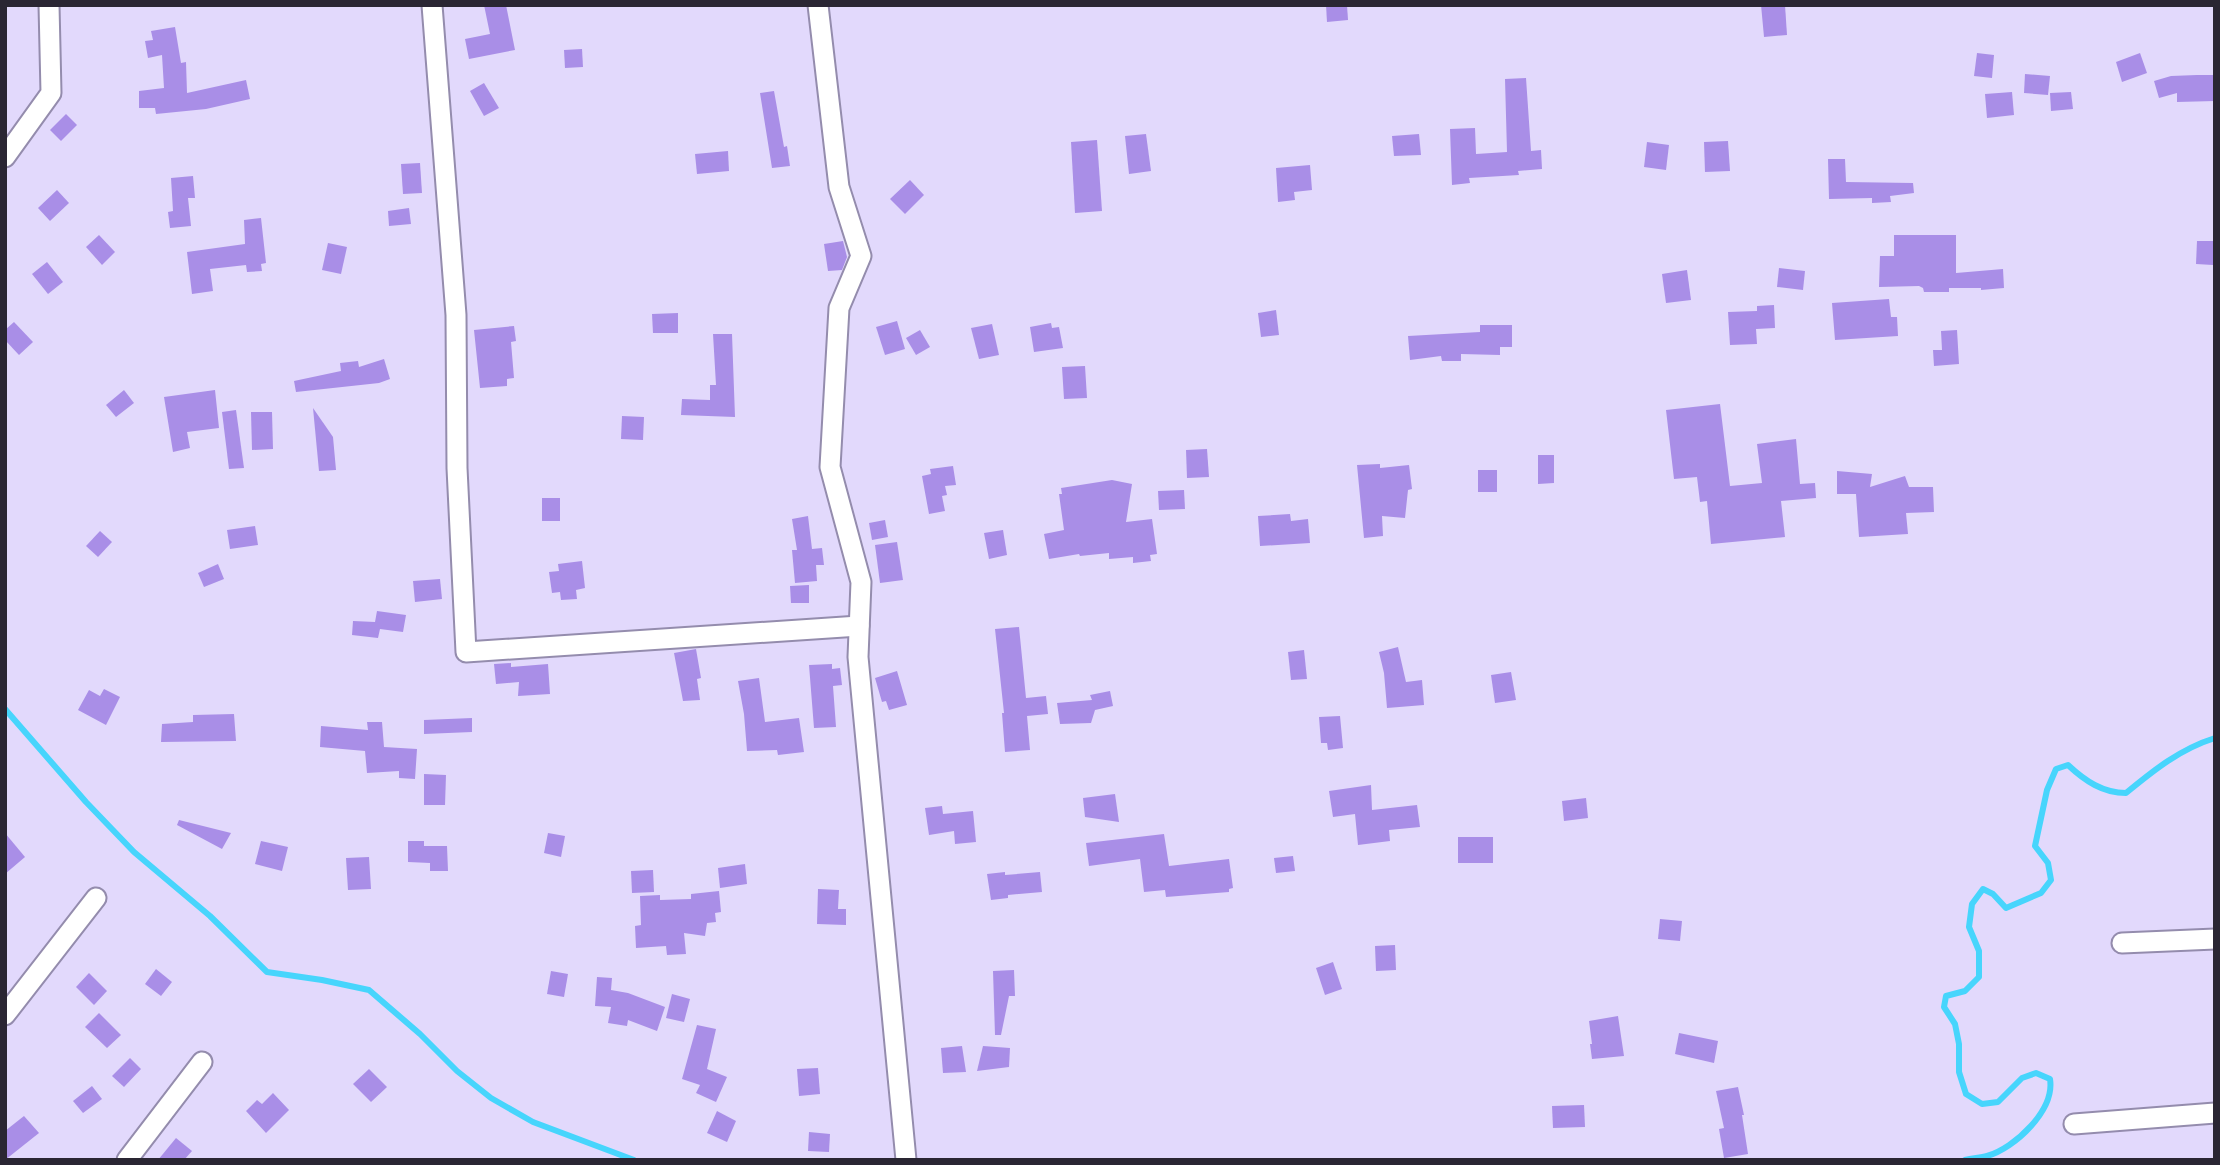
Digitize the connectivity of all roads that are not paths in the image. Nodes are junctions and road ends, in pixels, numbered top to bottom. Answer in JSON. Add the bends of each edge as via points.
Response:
{"nodes":[{"id":1,"x":49,"y":5,"type":"edge"},
{"id":2,"x":432,"y":5,"type":"edge"},
{"id":3,"x":818,"y":5,"type":"edge"},
{"id":4,"x":5,"y":158,"type":"edge"},
{"id":5,"x":859,"y":626,"type":"junction"},
{"id":6,"x":96,"y":898,"type":"dead end"},
{"id":7,"x":2215,"y":939,"type":"edge"},
{"id":8,"x":2122,"y":943,"type":"dead end"},
{"id":9,"x":5,"y":1015,"type":"edge"},
{"id":10,"x":202,"y":1062,"type":"dead end"},
{"id":11,"x":2215,"y":1113,"type":"edge"},
{"id":12,"x":2074,"y":1124,"type":"dead end"},
{"id":13,"x":127,"y":1160,"type":"edge"},
{"id":14,"x":906,"y":1160,"type":"edge"}],
"edges":[{"from":1,"to":4,"type":"street","via":[[51,93]]},
{"from":2,"to":5,"type":"street","via":[[456,314],[457,468],[466,652]]},
{"from":3,"to":5,"type":"street","via":[[839,187],[861,256],[839,307],[830,467],[861,582]]},
{"from":5,"to":14,"type":"street","via":[[858,657]]},
{"from":6,"to":9,"type":"street"},
{"from":7,"to":8,"type":"street"},
{"from":10,"to":13,"type":"street"},
{"from":11,"to":12,"type":"street"}]}
